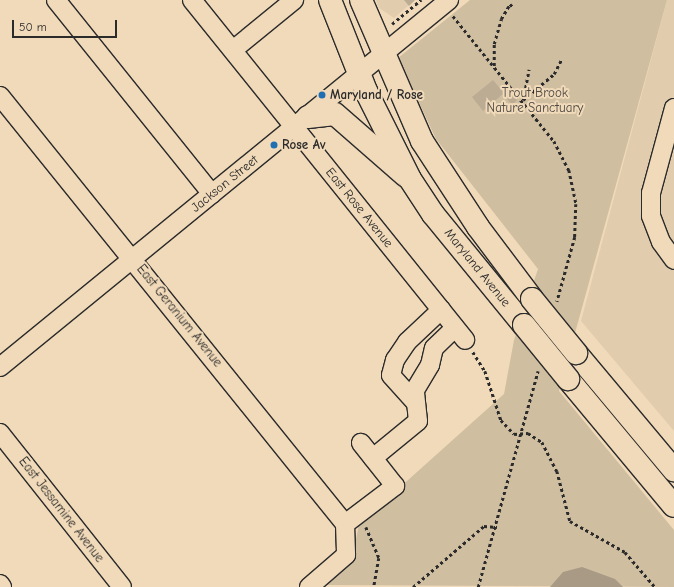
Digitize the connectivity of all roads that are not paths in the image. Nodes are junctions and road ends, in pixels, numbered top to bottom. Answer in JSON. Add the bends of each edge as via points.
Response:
{"nodes":[{"id":1,"x":56,"y":0,"type":"edge"},
{"id":2,"x":192,"y":0,"type":"edge"},
{"id":3,"x":294,"y":0,"type":"edge"},
{"id":4,"x":330,"y":0,"type":"edge"},
{"id":5,"x":361,"y":0,"type":"edge"},
{"id":6,"x":447,"y":2,"type":"edge"},
{"id":7,"x":233,"y":50,"type":"junction"},
{"id":8,"x":383,"y":55,"type":"junction"},
{"id":9,"x":359,"y":74,"type":"junction"},
{"id":10,"x":0,"y":96,"type":"edge"},
{"id":11,"x":674,"y":108,"type":"edge"},
{"id":12,"x":301,"y":122,"type":"junction"},
{"id":13,"x":410,"y":179,"type":"junction"},
{"id":14,"x":212,"y":194,"type":"junction"},
{"id":15,"x":133,"y":259,"type":"junction"},
{"id":16,"x":674,"y":260,"type":"edge"},
{"id":17,"x":441,"y":310,"type":"junction"},
{"id":18,"x":0,"y":367,"type":"edge"},
{"id":19,"x":415,"y":402,"type":"junction"},
{"id":20,"x":0,"y":433,"type":"edge"},
{"id":21,"x":361,"y":443,"type":"dead end"},
{"id":22,"x":373,"y":458,"type":"junction"},
{"id":23,"x":674,"y":470,"type":"edge"},
{"id":24,"x":674,"y":506,"type":"edge"},
{"id":25,"x":352,"y":529,"type":"junction"},
{"id":26,"x":0,"y":584,"type":"edge"},
{"id":27,"x":2,"y":587,"type":"edge"},
{"id":28,"x":122,"y":587,"type":"edge"},
{"id":29,"x":309,"y":587,"type":"edge"}],
"edges":[{"from":1,"to":14,"type":"street"},
{"from":2,"to":7,"type":"street","name":"East Rose Avenue"},
{"from":3,"to":7,"type":"street"},
{"from":4,"to":9,"type":"main road","name":"Maryland Avenue"},
{"from":5,"to":8,"type":"main road","name":"Maryland Avenue"},
{"from":6,"to":8,"type":"street","name":"Jackson Street"},
{"from":7,"to":12,"type":"street","name":"East Rose Avenue"},
{"from":8,"to":9,"type":"street","name":"Jackson Street"},
{"from":8,"to":23,"type":"main road","name":"Maryland Avenue","bridge":true,"via":[[422,141],[443,176],[532,299]]},
{"from":9,"to":12,"type":"street","name":"Jackson Street"},
{"from":9,"to":13,"type":"main road","name":"Maryland Avenue"},
{"from":10,"to":15,"type":"street","name":"East Geranium Avenue"},
{"from":11,"to":16,"type":"street","via":[[651,193],[651,216],[661,242]]},
{"from":12,"to":13,"type":"main road","via":[[335,114]]},
{"from":12,"to":14,"type":"street","name":"Jackson Street"},
{"from":12,"to":17,"type":"street","name":"East Rose Avenue"},
{"from":13,"to":24,"type":"main road","name":"Maryland Avenue","bridge":true,"via":[[433,214]]},
{"from":14,"to":15,"type":"street","name":"Jackson Street"},
{"from":15,"to":18,"type":"street","name":"Jackson Street"},
{"from":15,"to":25,"type":"street","name":"East Geranium Avenue"},
{"from":17,"to":19,"type":"street","name":"East Rose Avenue","via":[[460,334],[434,348],[415,390]]},
{"from":17,"to":19,"type":"street","via":[[407,342],[395,360],[391,375]]},
{"from":19,"to":22,"type":"street","via":[[418,421]]},
{"from":20,"to":28,"type":"street","name":"East Jessamine Avenue"},
{"from":21,"to":22,"type":"street"},
{"from":22,"to":25,"type":"street","via":[[395,486]]},
{"from":25,"to":29,"type":"street","via":[[346,555],[337,566]]},
{"from":26,"to":27,"type":"street"}]}
